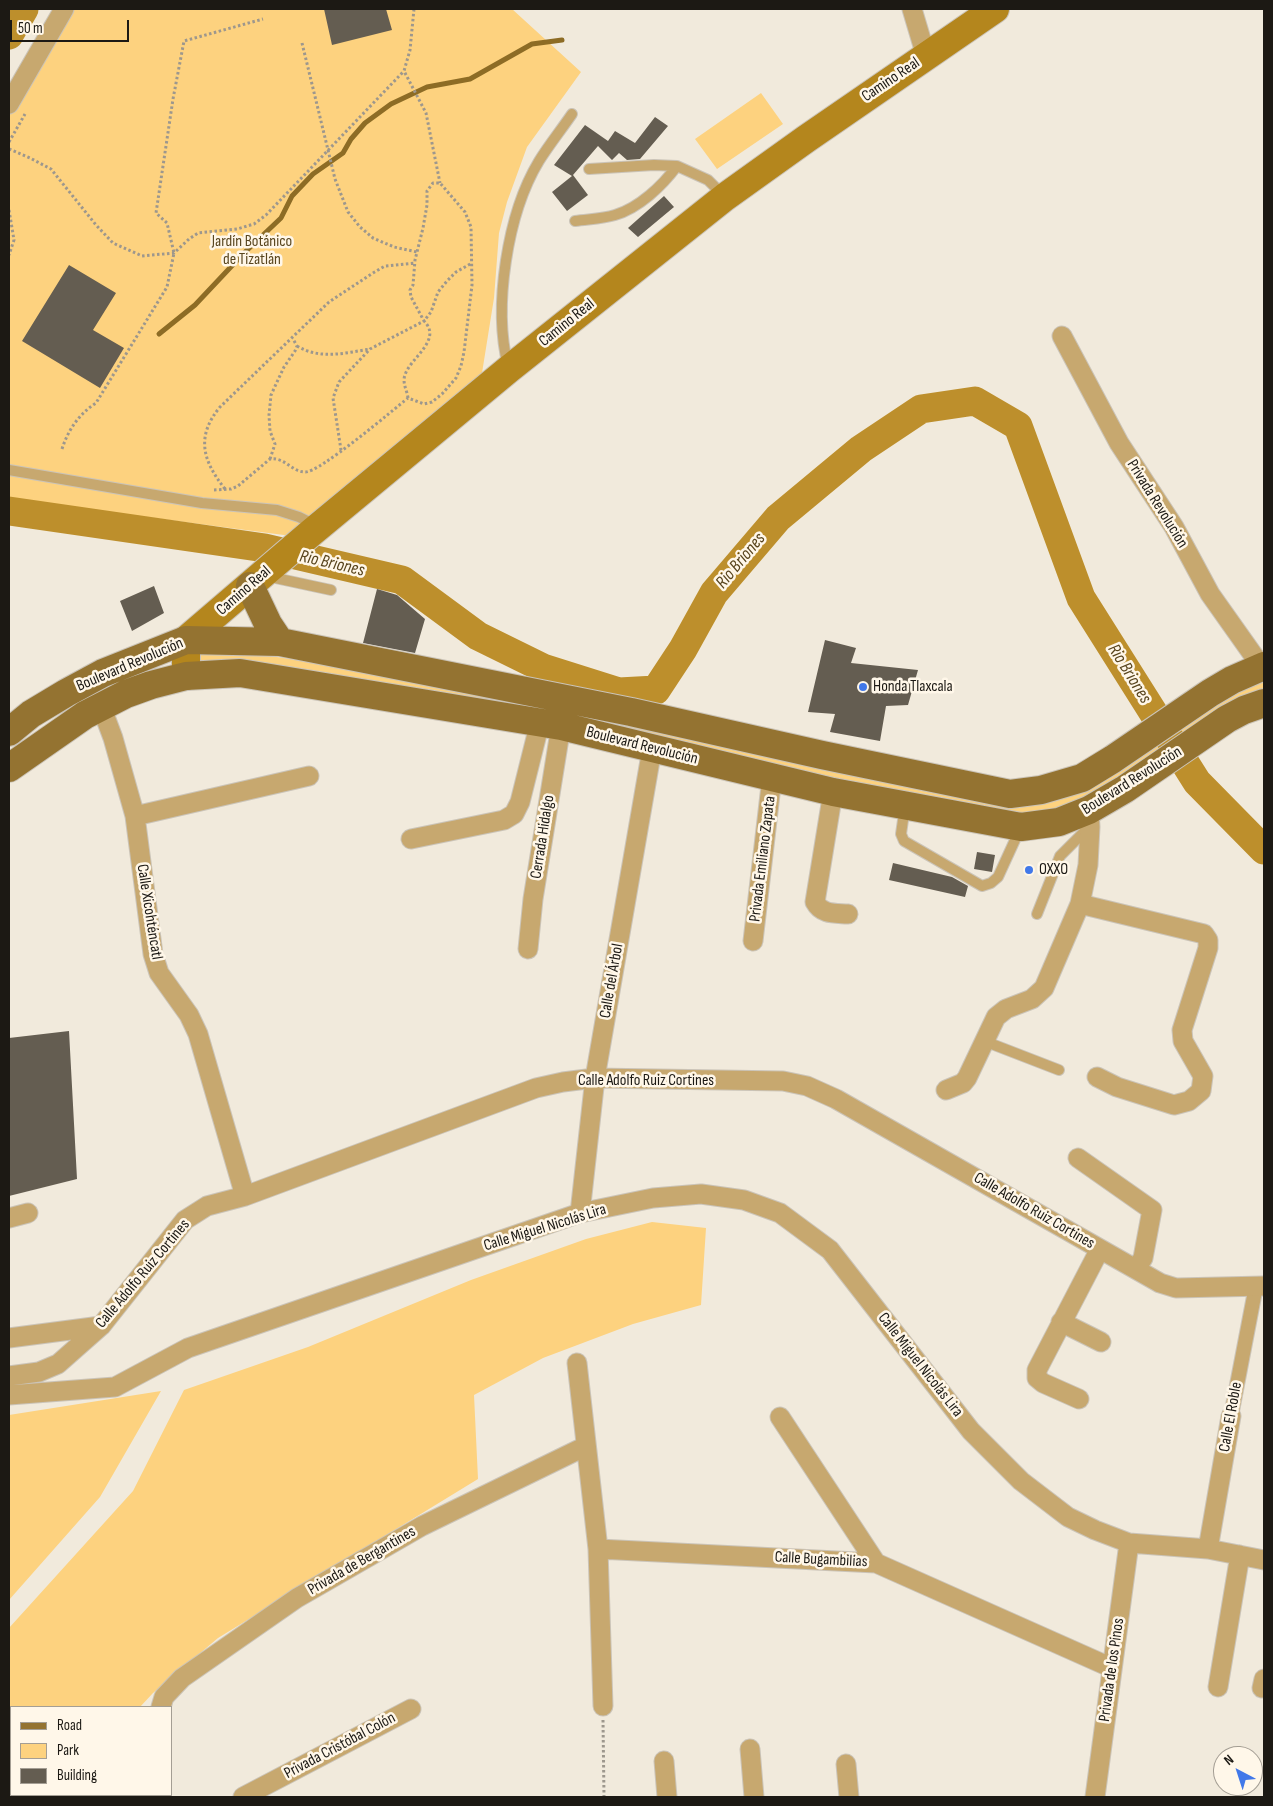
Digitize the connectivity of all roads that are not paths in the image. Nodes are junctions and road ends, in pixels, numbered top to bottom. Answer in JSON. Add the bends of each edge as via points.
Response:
{"nodes":[{"id":1,"x":64,"y":9,"type":"edge"},
{"id":2,"x":912,"y":9,"type":"edge"},
{"id":3,"x":995,"y":9,"type":"edge"},
{"id":4,"x":926,"y":56,"type":"junction"},
{"id":5,"x":9,"y":104,"type":"edge"},
{"id":6,"x":572,"y":114,"type":"dead end"},
{"id":7,"x":677,"y":166,"type":"junction"},
{"id":8,"x":589,"y":170,"type":"dead end"},
{"id":9,"x":725,"y":197,"type":"junction"},
{"id":10,"x":575,"y":221,"type":"dead end"},
{"id":11,"x":1062,"y":336,"type":"dead end"},
{"id":12,"x":509,"y":369,"type":"junction"},
{"id":13,"x":9,"y":470,"type":"edge"},
{"id":14,"x":315,"y":529,"type":"junction"},
{"id":15,"x":261,"y":575,"type":"junction"},
{"id":16,"x":331,"y":590,"type":"dead end"},
{"id":17,"x":186,"y":640,"type":"junction"},
{"id":18,"x":280,"y":642,"type":"junction"},
{"id":19,"x":1263,"y":666,"type":"edge"},
{"id":20,"x":186,"y":676,"type":"junction"},
{"id":21,"x":1264,"y":703,"type":"edge"},
{"id":22,"x":101,"y":706,"type":"junction"},
{"id":23,"x":550,"y":724,"type":"junction"},
{"id":24,"x":9,"y":732,"type":"edge"},
{"id":25,"x":652,"y":749,"type":"junction"},
{"id":26,"x":9,"y":768,"type":"edge"},
{"id":27,"x":309,"y":776,"type":"dead end"},
{"id":28,"x":772,"y":777,"type":"junction"},
{"id":29,"x":833,"y":792,"type":"junction"},
{"id":30,"x":905,"y":805,"type":"junction"},
{"id":31,"x":136,"y":816,"type":"junction"},
{"id":32,"x":1089,"y":818,"type":"junction"},
{"id":33,"x":1021,"y":827,"type":"junction"},
{"id":34,"x":411,"y":840,"type":"dead end"},
{"id":35,"x":1080,"y":904,"type":"junction"},
{"id":36,"x":848,"y":914,"type":"dead end"},
{"id":37,"x":1037,"y":914,"type":"dead end"},
{"id":38,"x":753,"y":941,"type":"dead end"},
{"id":39,"x":528,"y":949,"type":"dead end"},
{"id":40,"x":984,"y":1042,"type":"junction"},
{"id":41,"x":1059,"y":1070,"type":"dead end"},
{"id":42,"x":595,"y":1078,"type":"junction"},
{"id":43,"x":1096,"y":1078,"type":"dead end"},
{"id":44,"x":946,"y":1090,"type":"dead end"},
{"id":45,"x":1078,"y":1158,"type":"dead end"},
{"id":46,"x":245,"y":1196,"type":"junction"},
{"id":47,"x":28,"y":1214,"type":"dead end"},
{"id":48,"x":580,"y":1214,"type":"junction"},
{"id":49,"x":9,"y":1218,"type":"edge"},
{"id":50,"x":1100,"y":1249,"type":"junction"},
{"id":51,"x":1136,"y":1269,"type":"junction"},
{"id":52,"x":1260,"y":1286,"type":"edge"},
{"id":53,"x":1061,"y":1322,"type":"junction"},
{"id":54,"x":101,"y":1326,"type":"junction"},
{"id":55,"x":9,"y":1338,"type":"edge"},
{"id":56,"x":1101,"y":1342,"type":"dead end"},
{"id":57,"x":577,"y":1363,"type":"dead end"},
{"id":58,"x":9,"y":1376,"type":"edge"},
{"id":59,"x":9,"y":1395,"type":"edge"},
{"id":60,"x":1079,"y":1399,"type":"dead end"},
{"id":61,"x":1231,"y":1416,"type":"joint"},
{"id":62,"x":780,"y":1417,"type":"dead end"},
{"id":63,"x":586,"y":1446,"type":"junction"},
{"id":64,"x":1129,"y":1543,"type":"junction"},
{"id":65,"x":1208,"y":1549,"type":"junction"},
{"id":66,"x":598,"y":1550,"type":"junction"},
{"id":67,"x":1240,"y":1554,"type":"junction"},
{"id":68,"x":1264,"y":1560,"type":"edge"},
{"id":69,"x":876,"y":1562,"type":"junction"},
{"id":70,"x":1112,"y":1668,"type":"junction"},
{"id":71,"x":1218,"y":1687,"type":"dead end"},
{"id":72,"x":161,"y":1706,"type":"edge"},
{"id":73,"x":602,"y":1706,"type":"road end"},
{"id":74,"x":411,"y":1709,"type":"dead end"},
{"id":75,"x":750,"y":1749,"type":"dead end"},
{"id":76,"x":664,"y":1761,"type":"dead end"},
{"id":77,"x":846,"y":1764,"type":"dead end"},
{"id":78,"x":243,"y":1797,"type":"edge"},
{"id":79,"x":667,"y":1797,"type":"edge"},
{"id":80,"x":754,"y":1797,"type":"edge"},
{"id":81,"x":849,"y":1797,"type":"edge"},
{"id":82,"x":1095,"y":1797,"type":"edge"}],
"edges":[{"from":1,"to":5,"type":"street"},
{"from":2,"to":4,"type":"street"},
{"from":3,"to":4,"type":"main road","name":"Camino Real"},
{"from":4,"to":9,"type":"main road","name":"Camino Real"},
{"from":6,"to":12,"type":"lane","via":[[539,162],[515,216],[505,270],[501,326]]},
{"from":7,"to":8,"type":"lane"},
{"from":7,"to":9,"type":"lane","via":[[708,180]]},
{"from":7,"to":10,"type":"lane","via":[[658,187],[630,208],[615,215]]},
{"from":9,"to":12,"type":"main road","name":"Camino Real"},
{"from":11,"to":19,"type":"street","name":"Privada Revolución","via":[[1119,443],[1174,527],[1210,594]]},
{"from":12,"to":14,"type":"main road","name":"Camino Real"},
{"from":13,"to":14,"type":"lane","via":[[202,503],[277,510],[299,517]]},
{"from":14,"to":15,"type":"main road","name":"Camino Real"},
{"from":15,"to":16,"type":"lane"},
{"from":15,"to":17,"type":"main road","name":"Camino Real"},
{"from":15,"to":18,"type":"main road","via":[[265,618]]},
{"from":17,"to":18,"type":"main road","name":"Boulevard Revolución"},
{"from":17,"to":20,"type":"main road"},
{"from":17,"to":24,"type":"main road","name":"Boulevard Revolución","via":[[103,673],[31,714]]},
{"from":18,"to":19,"type":"main road","name":"Boulevard Revolución","via":[[631,712],[1010,794],[1041,790],[1082,778],[1210,693]]},
{"from":20,"to":22,"type":"main road","name":"Boulevard Revolución","via":[[151,685]]},
{"from":20,"to":23,"type":"main road","name":"Boulevard Revolución","via":[[240,673]]},
{"from":21,"to":32,"type":"main road","name":"Boulevard Revolución","via":[[1227,719],[1125,789]]},
{"from":22,"to":26,"type":"main road","name":"Boulevard Revolución"},
{"from":22,"to":31,"type":"street","name":"Calle Xicohténcatl"},
{"from":23,"to":25,"type":"main road","name":"Boulevard Revolución"},
{"from":23,"to":34,"type":"street","name":"Cerrada Hidalgo","via":[[514,814],[504,820]]},
{"from":23,"to":39,"type":"street","name":"Cerrada Hidalgo"},
{"from":25,"to":28,"type":"main road","name":"Boulevard Revolución"},
{"from":25,"to":42,"type":"street","name":"Calle del Árbol"},
{"from":27,"to":31,"type":"street"},
{"from":28,"to":29,"type":"main road","name":"Boulevard Revolución"},
{"from":28,"to":38,"type":"street","name":"Privada Emiliano Zapata"},
{"from":29,"to":30,"type":"main road","name":"Boulevard Revolución"},
{"from":29,"to":36,"type":"street","via":[[815,902],[824,912]]},
{"from":30,"to":33,"type":"main road","name":"Boulevard Revolución"},
{"from":30,"to":33,"type":"lane","via":[[901,834],[904,841],[982,886],[998,876]]},
{"from":31,"to":46,"type":"street","name":"Calle Xicohténcatl","via":[[153,954],[160,972],[198,1034]]},
{"from":32,"to":33,"type":"main road","name":"Boulevard Revolución"},
{"from":32,"to":35,"type":"street","via":[[1088,865]]},
{"from":32,"to":37,"type":"lane","via":[[1060,856]]},
{"from":35,"to":40,"type":"street","via":[[1044,988],[1032,999],[1006,1008],[996,1017]]},
{"from":35,"to":43,"type":"street","via":[[1204,934],[1208,940],[1182,1030],[1183,1040],[1203,1076],[1201,1091],[1189,1101],[1174,1105]]},
{"from":40,"to":41,"type":"lane"},
{"from":40,"to":44,"type":"street","via":[[967,1078]]},
{"from":42,"to":46,"type":"street","name":"Calle Adolfo Ruiz Cortines","via":[[536,1088]]},
{"from":42,"to":48,"type":"street","name":"Calle del Árbol"},
{"from":42,"to":50,"type":"street","name":"Calle Adolfo Ruiz Cortines","via":[[783,1081],[807,1086],[845,1104]]},
{"from":45,"to":51,"type":"street","via":[[1152,1210],[1143,1258]]},
{"from":46,"to":54,"type":"street","name":"Calle Adolfo Ruiz Cortines","via":[[207,1206],[185,1220]]},
{"from":47,"to":49,"type":"street"},
{"from":48,"to":59,"type":"street","name":"Calle Miguel Nicolás Lira","via":[[188,1348],[115,1387]]},
{"from":48,"to":64,"type":"street","name":"Calle Miguel Nicolás Lira","via":[[653,1198],[701,1194],[744,1200],[780,1213],[830,1250],[971,1431],[1021,1481],[1068,1517]]},
{"from":50,"to":51,"type":"street","name":"Calle Adolfo Ruiz Cortines"},
{"from":50,"to":53,"type":"street"},
{"from":51,"to":52,"type":"street","name":"Calle Adolfo Ruiz Cortines","via":[[1176,1288]]},
{"from":52,"to":61,"type":"street","name":"Calle El Roble"},
{"from":53,"to":56,"type":"street"},
{"from":53,"to":60,"type":"street","via":[[1037,1370],[1037,1378]]},
{"from":54,"to":55,"type":"street"},
{"from":54,"to":58,"type":"street","name":"Calle Adolfo Ruiz Cortines","via":[[58,1364],[39,1372]]},
{"from":57,"to":63,"type":"street"},
{"from":61,"to":65,"type":"street","name":"Calle El Roble"},
{"from":62,"to":69,"type":"street"},
{"from":63,"to":66,"type":"street"},
{"from":63,"to":72,"type":"street","name":"Privada de Bergantines","via":[[422,1526],[297,1598],[182,1678],[164,1697]]},
{"from":64,"to":65,"type":"street","name":"Calle Miguel Nicolás Lira"},
{"from":64,"to":70,"type":"street","name":"Privada de los Pinos"},
{"from":65,"to":67,"type":"street","name":"Calle Miguel Nicolás Lira"},
{"from":66,"to":69,"type":"street","name":"Calle Bugambilias"},
{"from":66,"to":73,"type":"street"},
{"from":67,"to":68,"type":"street","name":"Calle Miguel Nicolás Lira"},
{"from":67,"to":71,"type":"street"},
{"from":69,"to":70,"type":"street","name":"Calle Bugambilias"},
{"from":70,"to":82,"type":"street","name":"Privada de los Pinos"},
{"from":74,"to":78,"type":"street","name":"Privada Cristóbal Colón"},
{"from":75,"to":80,"type":"street"},
{"from":76,"to":79,"type":"street"},
{"from":77,"to":81,"type":"street"}]}
